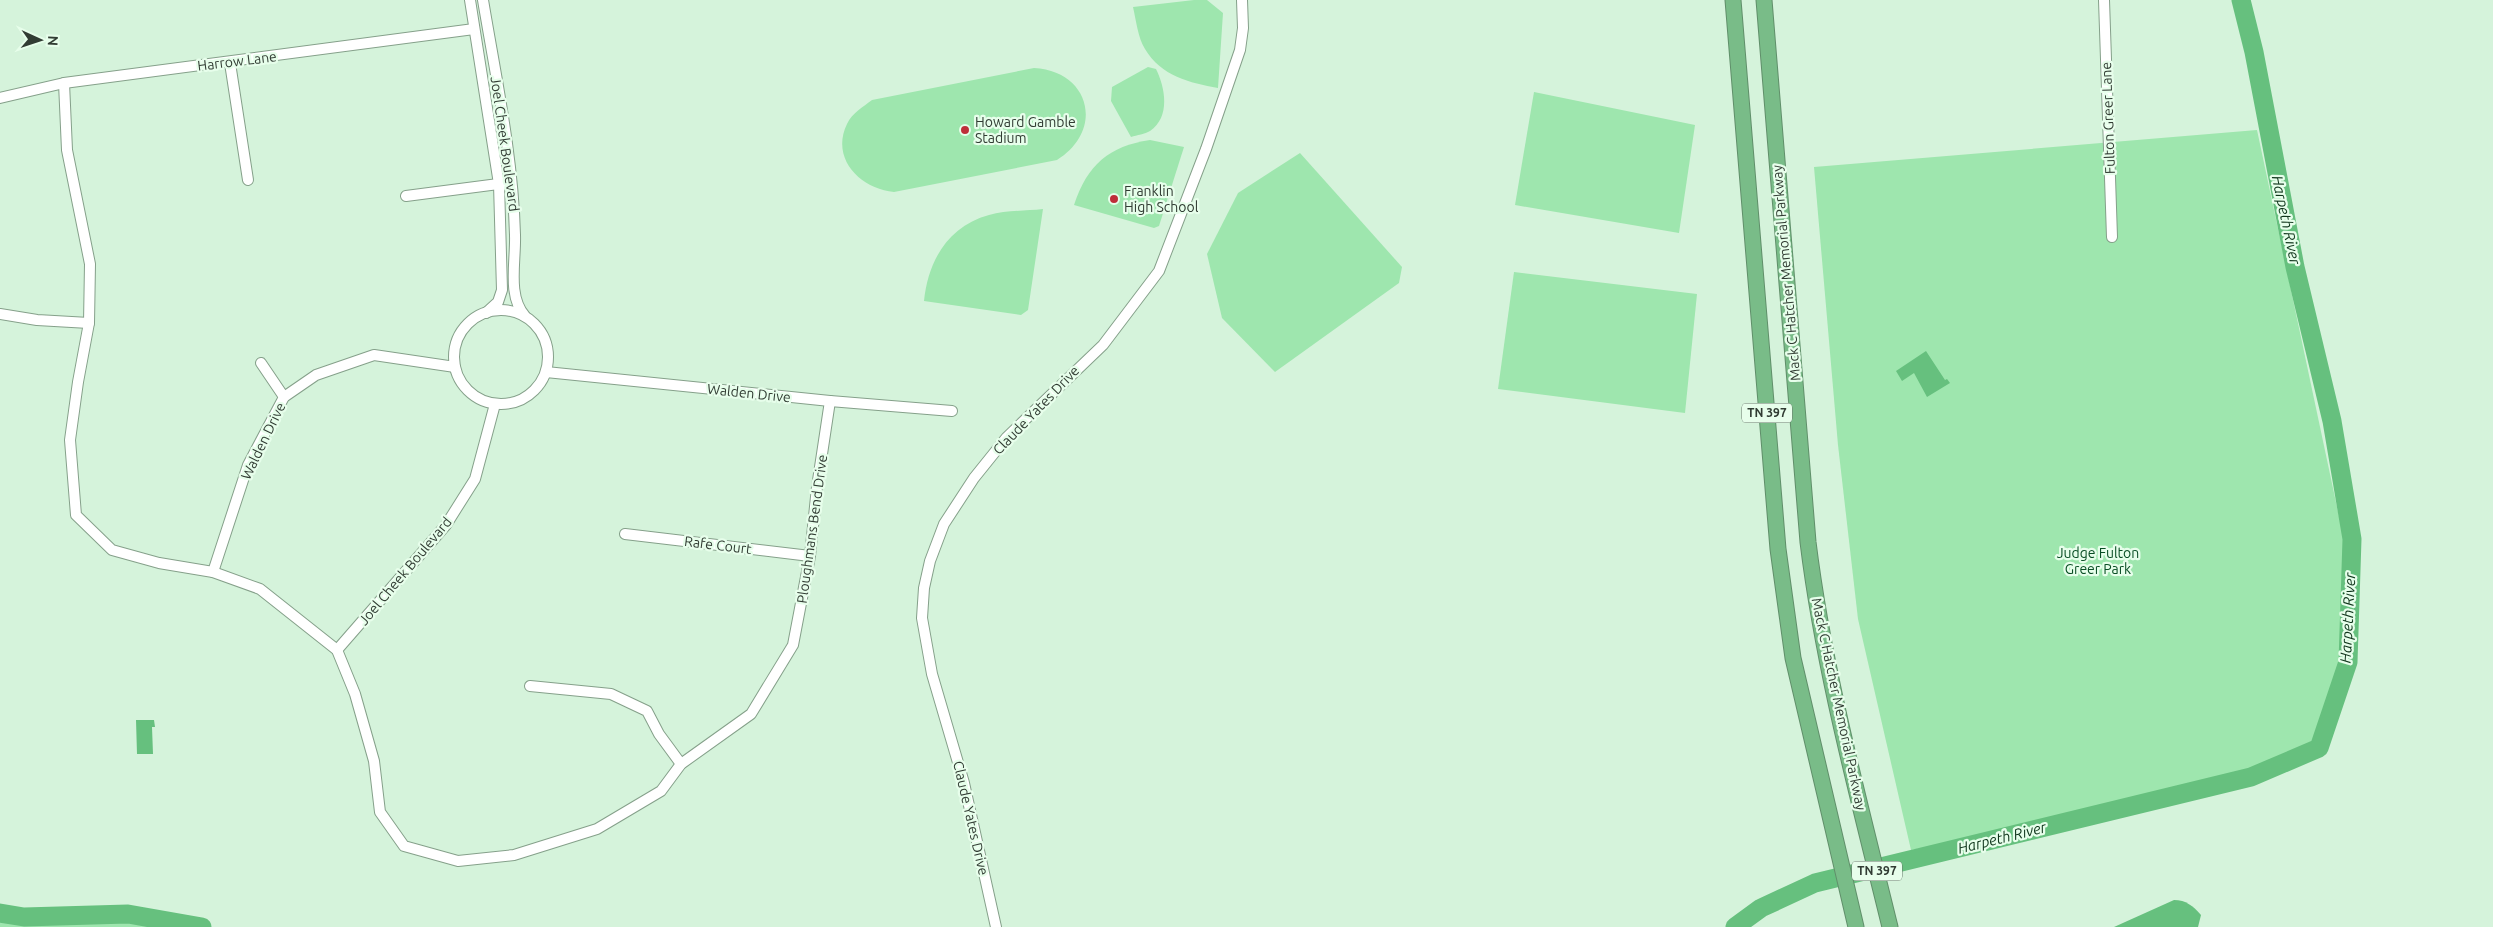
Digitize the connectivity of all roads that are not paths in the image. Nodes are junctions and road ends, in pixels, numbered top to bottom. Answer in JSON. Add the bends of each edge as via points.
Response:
{"nodes":[{"id":1,"x":470,"y":0,"type":"edge"},
{"id":2,"x":483,"y":0,"type":"edge"},
{"id":3,"x":1242,"y":0,"type":"edge"},
{"id":4,"x":1733,"y":0,"type":"edge"},
{"id":5,"x":1764,"y":0,"type":"edge"},
{"id":6,"x":2104,"y":0,"type":"edge"},
{"id":7,"x":474,"y":29,"type":"junction"},
{"id":8,"x":230,"y":63,"type":"junction"},
{"id":9,"x":64,"y":83,"type":"junction"},
{"id":10,"x":0,"y":98,"type":"edge"},
{"id":11,"x":248,"y":180,"type":"dead end"},
{"id":12,"x":512,"y":182,"type":"junction"},
{"id":13,"x":499,"y":184,"type":"junction"},
{"id":14,"x":406,"y":196,"type":"dead end"},
{"id":15,"x":2112,"y":237,"type":"dead end"},
{"id":16,"x":486,"y":312,"type":"junction"},
{"id":17,"x":0,"y":314,"type":"edge"},
{"id":18,"x":525,"y":316,"type":"junction"},
{"id":19,"x":90,"y":323,"type":"junction"},
{"id":20,"x":261,"y":363,"type":"dead end"},
{"id":21,"x":455,"y":367,"type":"junction"},
{"id":22,"x":546,"y":372,"type":"junction"},
{"id":23,"x":284,"y":397,"type":"junction"},
{"id":24,"x":830,"y":401,"type":"junction"},
{"id":25,"x":495,"y":404,"type":"junction"},
{"id":26,"x":952,"y":411,"type":"dead end"},
{"id":27,"x":625,"y":534,"type":"dead end"},
{"id":28,"x":810,"y":556,"type":"junction"},
{"id":29,"x":213,"y":572,"type":"junction"},
{"id":30,"x":337,"y":650,"type":"junction"},
{"id":31,"x":530,"y":686,"type":"dead end"},
{"id":32,"x":681,"y":764,"type":"junction"},
{"id":33,"x":996,"y":927,"type":"edge"},
{"id":34,"x":1856,"y":927,"type":"edge"},
{"id":35,"x":1890,"y":927,"type":"edge"}],
"edges":[{"from":1,"to":7,"type":"street","name":"Joel Cheek Boulevard"},
{"from":2,"to":12,"type":"street","name":"Joel Cheek Boulevard"},
{"from":3,"to":33,"type":"street","name":"Claude Yates Drive","via":[[1240,50],[1159,271],[1102,345],[1007,437],[974,478],[944,524],[930,561],[922,618],[932,674],[964,783]]},
{"from":4,"to":34,"type":"highway","number":"TN 397","via":[[1778,549],[1792,658]]},
{"from":5,"to":35,"type":"highway","name":"Mack C Hatcher Memorial Parkway","number":"TN 397","via":[[1808,542],[1823,647]]},
{"from":6,"to":15,"type":"street","name":"Fulton Greer Lane"},
{"from":7,"to":8,"type":"street","name":"Harrow Lane"},
{"from":7,"to":13,"type":"street","name":"Joel Cheek Boulevard"},
{"from":8,"to":9,"type":"street","name":"Harrow Lane"},
{"from":8,"to":11,"type":"street"},
{"from":9,"to":10,"type":"street","name":"Harrow Lane"},
{"from":9,"to":19,"type":"street","name":"Ploughmans Bend Drive","via":[[68,150],[90,264]]},
{"from":12,"to":13,"type":"street"},
{"from":12,"to":18,"type":"street","name":"Joel Cheek Boulevard","via":[[515,298]]},
{"from":13,"to":14,"type":"street"},
{"from":13,"to":16,"type":"street","name":"Joel Cheek Boulevard","via":[[502,290],[498,302]]},
{"from":16,"to":18,"type":"street","via":[[508,310]]},
{"from":16,"to":21,"type":"street","via":[[469,322],[457,340]]},
{"from":17,"to":19,"type":"street"},
{"from":18,"to":22,"type":"street","via":[[538,328],[546,344]]},
{"from":19,"to":29,"type":"street","name":"Ploughmans Bend Drive","via":[[70,440],[76,515],[112,550],[159,563]]},
{"from":20,"to":23,"type":"street"},
{"from":21,"to":23,"type":"street","name":"Walden Drive","via":[[374,355],[316,375]]},
{"from":21,"to":25,"type":"street","via":[[460,381],[471,394]]},
{"from":22,"to":24,"type":"street","name":"Walden Drive"},
{"from":22,"to":25,"type":"street","via":[[526,397],[513,403]]},
{"from":23,"to":29,"type":"street","name":"Walden Drive","via":[[248,465]]},
{"from":24,"to":26,"type":"street","name":"Walden Drive"},
{"from":24,"to":28,"type":"street","name":"Ploughmans Bend Drive"},
{"from":25,"to":30,"type":"street","name":"Joel Cheek Boulevard","via":[[475,479],[446,525]]},
{"from":27,"to":28,"type":"street","name":"Rafe Court"},
{"from":28,"to":32,"type":"street","name":"Ploughmans Bend Drive","via":[[793,645],[751,714]]},
{"from":29,"to":30,"type":"street","name":"Ploughmans Bend Drive","via":[[260,589]]},
{"from":30,"to":32,"type":"street","name":"Ploughmans Bend Drive","via":[[355,694],[374,761],[380,812],[404,846],[458,861],[514,855],[550,845],[597,830],[661,791]]},
{"from":31,"to":32,"type":"street","via":[[611,694],[647,710],[659,734]]}]}
